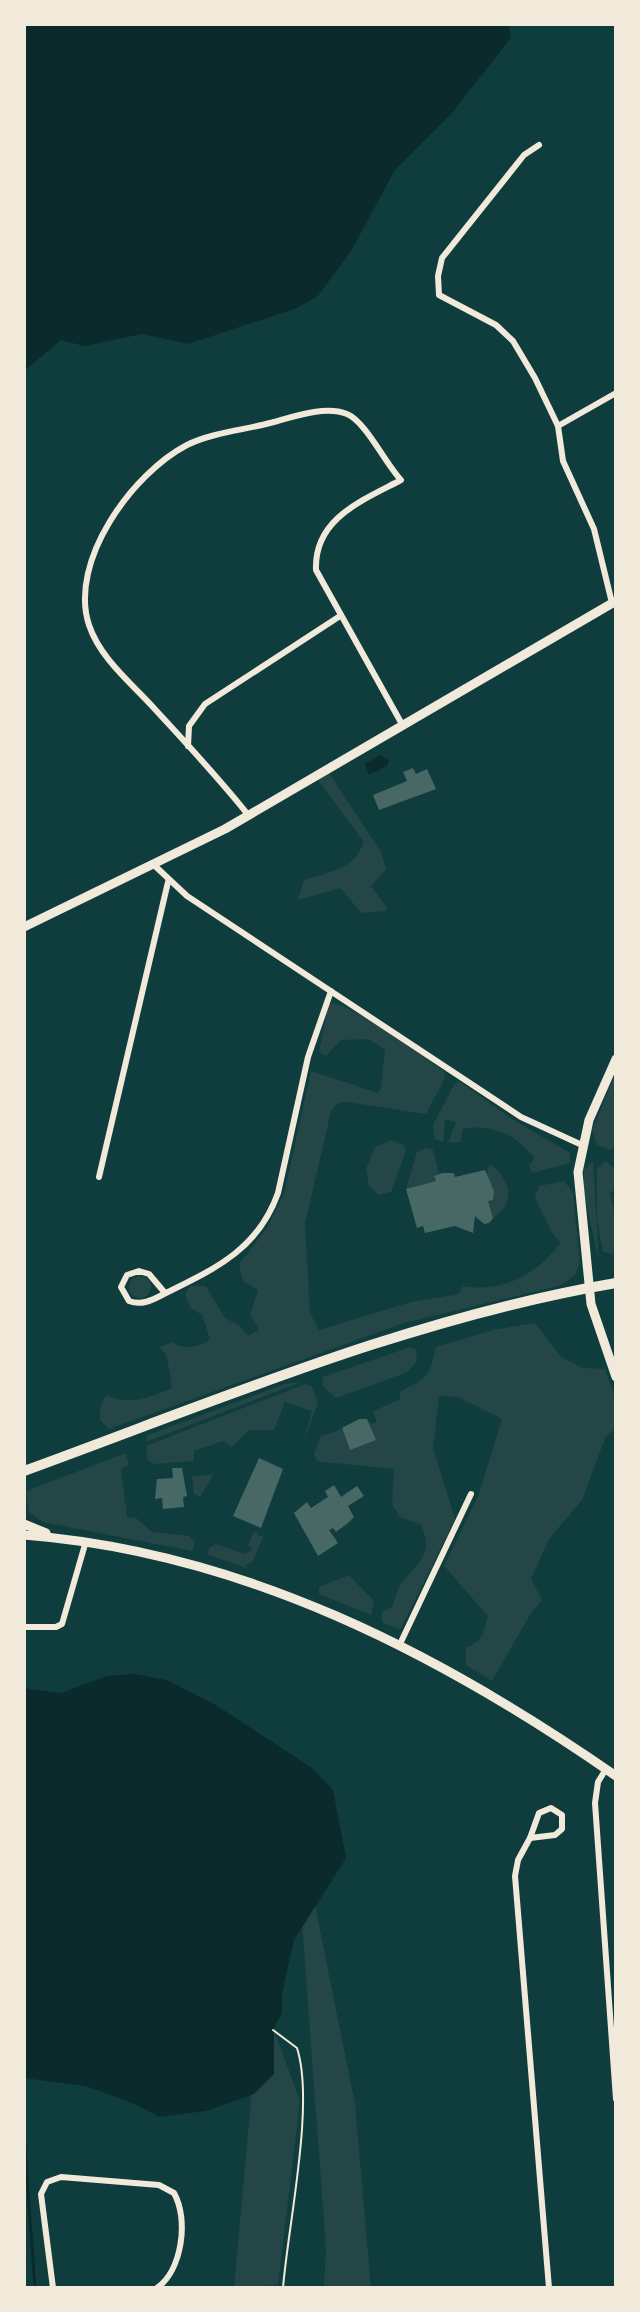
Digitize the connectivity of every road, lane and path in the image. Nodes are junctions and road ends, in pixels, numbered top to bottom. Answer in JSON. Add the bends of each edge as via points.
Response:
{"nodes":[{"id":1,"x":539,"y":145,"type":"dead end"},
{"id":2,"x":616,"y":393,"type":"edge"},
{"id":3,"x":558,"y":426,"type":"junction"},
{"id":4,"x":614,"y":602,"type":"edge"},
{"id":5,"x":340,"y":616,"type":"junction"},
{"id":6,"x":403,"y":726,"type":"junction"},
{"id":7,"x":188,"y":746,"type":"junction"},
{"id":8,"x":249,"y":816,"type":"junction"},
{"id":9,"x":155,"y":866,"type":"junction"},
{"id":10,"x":168,"y":882,"type":"junction"},
{"id":11,"x":24,"y":927,"type":"edge"},
{"id":12,"x":331,"y":991,"type":"junction"},
{"id":13,"x":616,"y":1059,"type":"edge"},
{"id":14,"x":582,"y":1145,"type":"junction"},
{"id":15,"x":99,"y":1177,"type":"dead end"},
{"id":16,"x":616,"y":1283,"type":"edge"},
{"id":17,"x":590,"y":1288,"type":"junction"},
{"id":18,"x":165,"y":1293,"type":"junction"},
{"id":19,"x":616,"y":1377,"type":"edge"},
{"id":20,"x":24,"y":1471,"type":"edge"},
{"id":21,"x":471,"y":1494,"type":"dead end"},
{"id":22,"x":24,"y":1524,"type":"edge"},
{"id":23,"x":24,"y":1535,"type":"edge"},
{"id":24,"x":53,"y":1536,"type":"junction"},
{"id":25,"x":86,"y":1541,"type":"junction"},
{"id":26,"x":24,"y":1627,"type":"edge"},
{"id":27,"x":400,"y":1644,"type":"junction"},
{"id":28,"x":606,"y":1769,"type":"junction"},
{"id":29,"x":616,"y":1776,"type":"edge"},
{"id":30,"x":530,"y":1838,"type":"junction"},
{"id":31,"x":273,"y":2030,"type":"dead end"},
{"id":32,"x":616,"y":2099,"type":"edge"},
{"id":33,"x":53,"y":2288,"type":"edge"},
{"id":34,"x":157,"y":2288,"type":"edge"},
{"id":35,"x":283,"y":2288,"type":"edge"},
{"id":36,"x":549,"y":2288,"type":"edge"}],
"edges":[{"from":1,"to":3,"type":"street","via":[[524,155],[442,258],[439,295],[479,313],[513,341]]},
{"from":2,"to":3,"type":"street"},
{"from":3,"to":4,"type":"street","via":[[560,453],[594,529]]},
{"from":4,"to":6,"type":"main road"},
{"from":5,"to":6,"type":"street"},
{"from":5,"to":7,"type":"street","via":[[205,704],[189,726]]},
{"from":5,"to":7,"type":"street","via":[[316,570],[319,538],[358,503],[401,480],[363,427],[347,414],[309,412],[189,444],[147,473],[107,525],[84,596],[89,626],[112,665]]},
{"from":6,"to":8,"type":"main road"},
{"from":7,"to":8,"type":"street"},
{"from":8,"to":9,"type":"main road"},
{"from":9,"to":10,"type":"street"},
{"from":9,"to":11,"type":"main road"},
{"from":10,"to":12,"type":"street"},
{"from":10,"to":15,"type":"street"},
{"from":12,"to":14,"type":"street","via":[[521,1117]]},
{"from":12,"to":18,"type":"street","via":[[270,1214],[234,1257]]},
{"from":13,"to":14,"type":"main road"},
{"from":14,"to":17,"type":"main road","via":[[578,1184]]},
{"from":16,"to":17,"type":"main road"},
{"from":17,"to":19,"type":"main road"},
{"from":17,"to":20,"type":"main road","via":[[484,1311],[363,1347]]},
{"from":18,"to":18,"type":"street","via":[[136,1304],[124,1297],[121,1287],[130,1273],[143,1271]]},
{"from":21,"to":27,"type":"street"},
{"from":22,"to":24,"type":"main road"},
{"from":23,"to":24,"type":"main road"},
{"from":24,"to":25,"type":"main road"},
{"from":25,"to":26,"type":"street","via":[[62,1624]]},
{"from":25,"to":27,"type":"main road","via":[[259,1585]]},
{"from":27,"to":28,"type":"main road","via":[[474,1684]]},
{"from":28,"to":29,"type":"main road"},
{"from":28,"to":32,"type":"street","via":[[595,1803]]},
{"from":30,"to":30,"type":"street","via":[[559,1832],[564,1824],[559,1811],[539,1813]]},
{"from":30,"to":36,"type":"street","via":[[515,1876]]},
{"from":31,"to":35,"type":"path","via":[[297,2048],[302,2074]]},
{"from":33,"to":34,"type":"street","via":[[41,2194],[43,2185],[61,2177],[159,2185],[174,2193],[180,2213],[178,2257],[168,2279]]}]}
